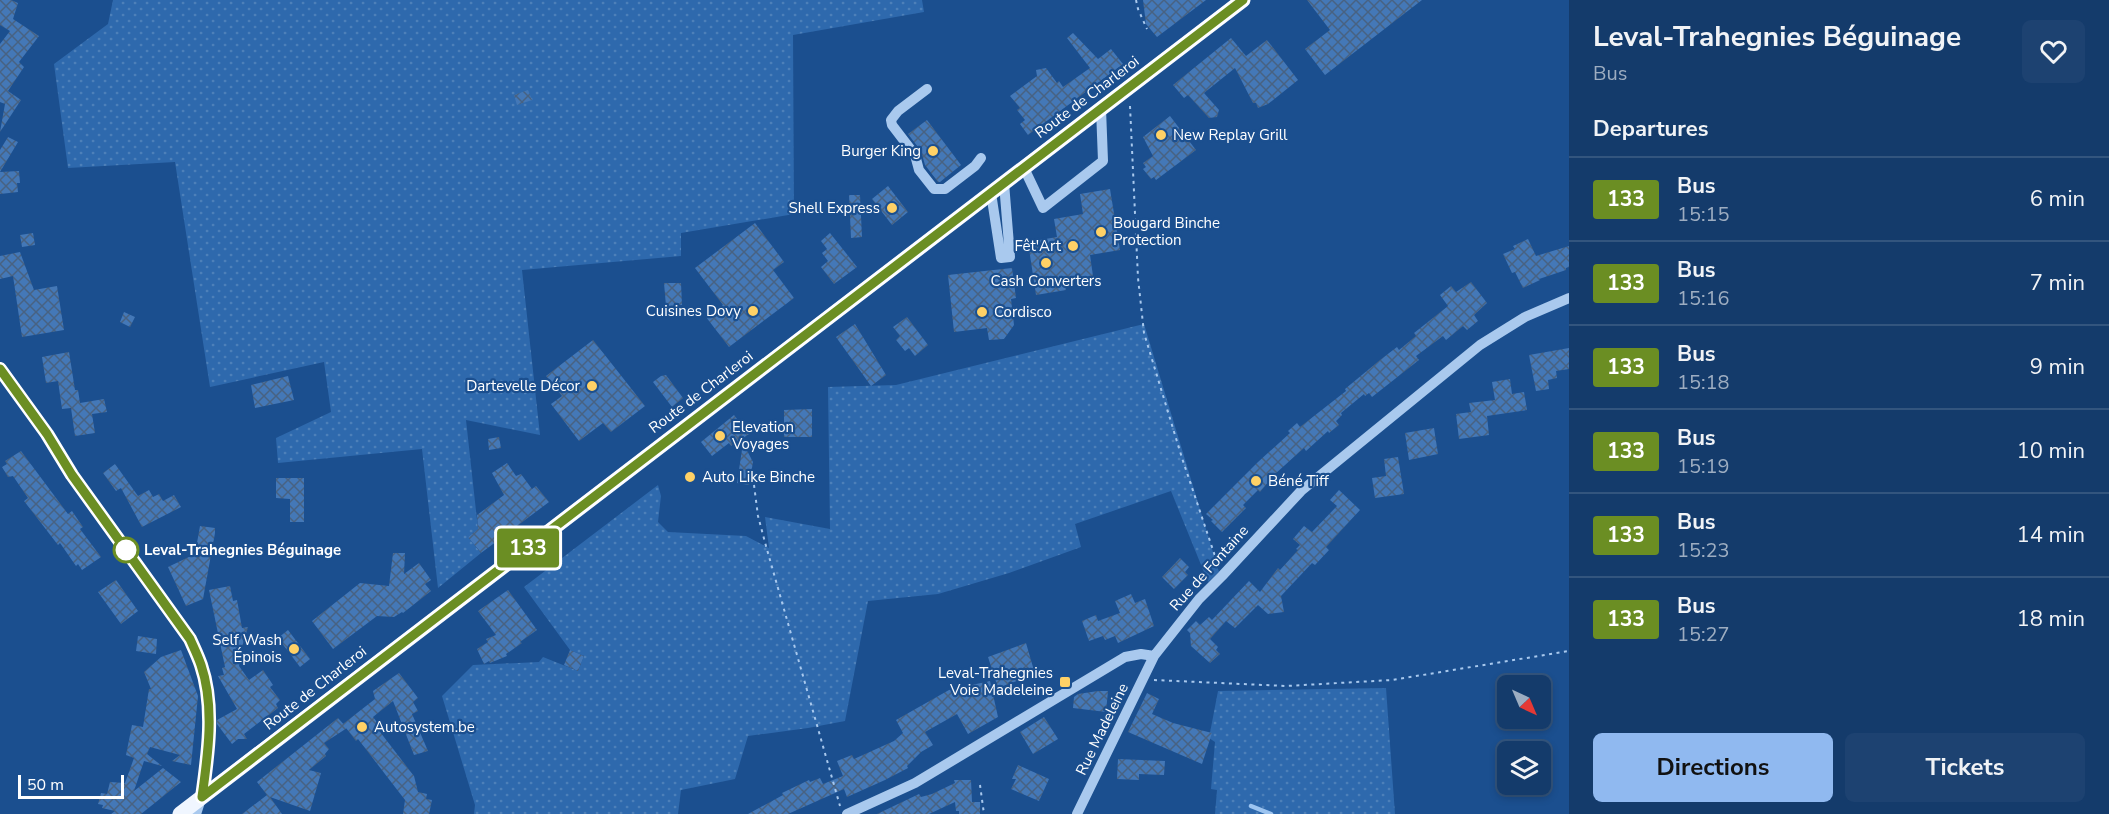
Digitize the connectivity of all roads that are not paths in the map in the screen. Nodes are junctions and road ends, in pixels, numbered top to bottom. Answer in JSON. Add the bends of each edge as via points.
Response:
{"nodes":[{"id":1,"x":1243,"y":0,"type":"edge"},
{"id":2,"x":927,"y":89,"type":"dead end"},
{"id":3,"x":1101,"y":109,"type":"junction"},
{"id":4,"x":981,"y":158,"type":"dead end"},
{"id":5,"x":1024,"y":168,"type":"junction"},
{"id":6,"x":1004,"y":183,"type":"junction"},
{"id":7,"x":992,"y":194,"type":"junction"},
{"id":8,"x":1569,"y":298,"type":"edge"},
{"id":9,"x":0,"y":369,"type":"edge"},
{"id":10,"x":1154,"y":656,"type":"junction"},
{"id":11,"x":202,"y":797,"type":"junction"},
{"id":12,"x":180,"y":814,"type":"edge"},
{"id":13,"x":196,"y":814,"type":"edge"},
{"id":14,"x":845,"y":814,"type":"edge"},
{"id":15,"x":1077,"y":814,"type":"edge"}],
"edges":[{"from":1,"to":3,"type":"main road","name":"Route de Charleroi"},
{"from":2,"to":4,"type":"street","via":[[891,120],[915,155],[919,170],[934,189],[945,189]]},
{"from":3,"to":5,"type":"main road","name":"Route de Charleroi"},
{"from":3,"to":5,"type":"street","via":[[1103,162],[1043,208]]},
{"from":5,"to":6,"type":"main road","name":"Route de Charleroi"},
{"from":6,"to":7,"type":"main road","name":"Route de Charleroi"},
{"from":6,"to":7,"type":"street","via":[[1010,257],[1001,258]]},
{"from":7,"to":11,"type":"main road","name":"Route de Charleroi"},
{"from":8,"to":10,"type":"street","name":"Rue de Fontaine","via":[[1525,316],[1480,345],[1301,491],[1199,598]]},
{"from":9,"to":11,"type":"street","via":[[190,639],[207,692],[207,757]]},
{"from":10,"to":14,"type":"street","via":[[1125,657],[915,783]]},
{"from":10,"to":15,"type":"street","name":"Rue Madeleine"},
{"from":11,"to":12,"type":"main road","name":"Route de Charleroi"},
{"from":11,"to":13,"type":"street"}]}
